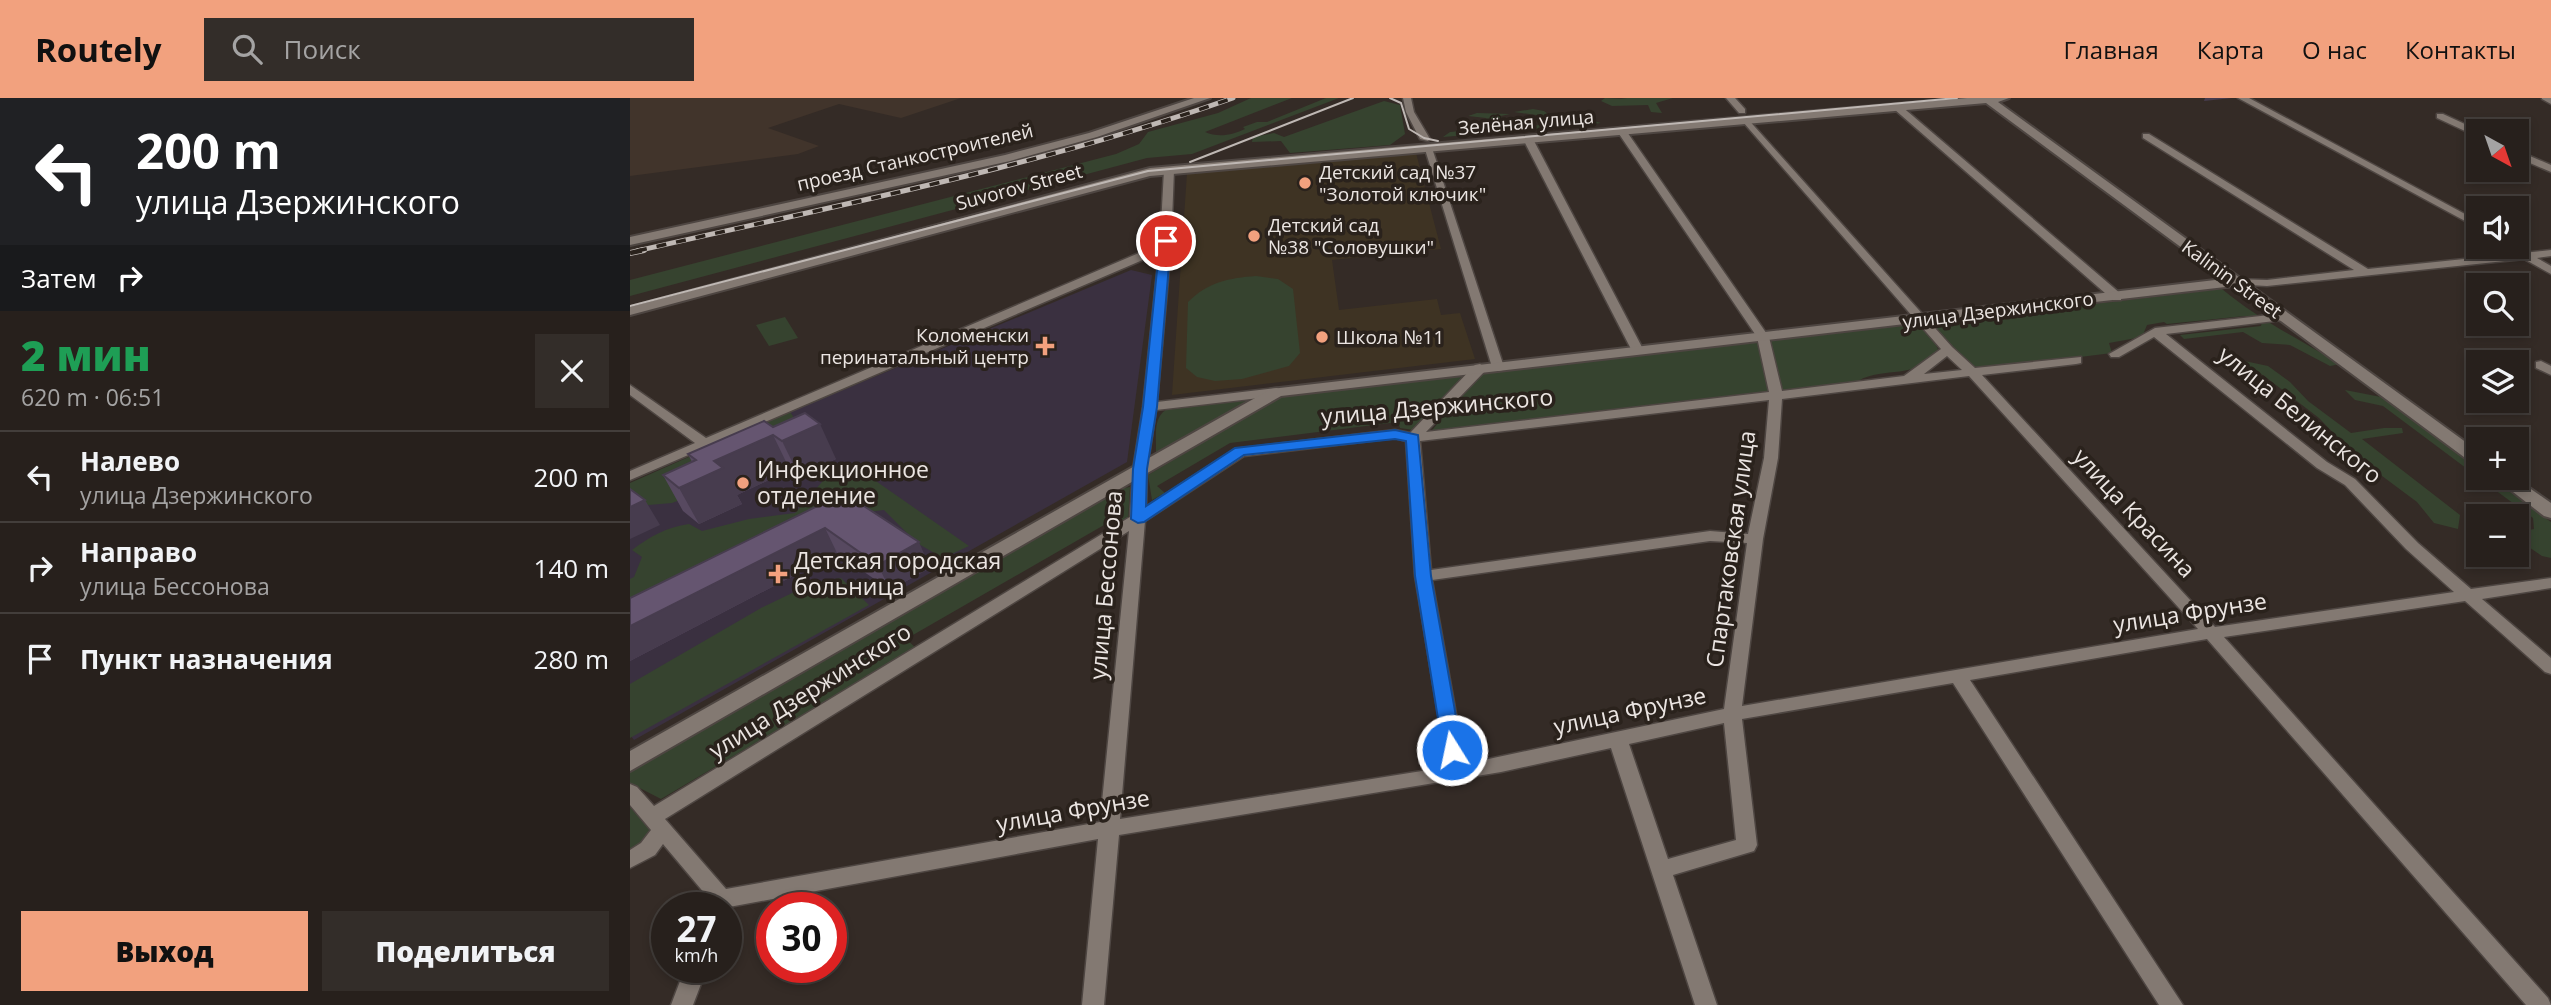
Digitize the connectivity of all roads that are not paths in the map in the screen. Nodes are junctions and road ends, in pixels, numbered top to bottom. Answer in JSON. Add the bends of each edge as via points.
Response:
{"nodes":[{"id":1,"x":1205,"y":98,"type":"edge"},
{"id":2,"x":1407,"y":98,"type":"edge"},
{"id":3,"x":1730,"y":98,"type":"edge"},
{"id":4,"x":2004,"y":98,"type":"edge"},
{"id":5,"x":2242,"y":98,"type":"edge"},
{"id":6,"x":1987,"y":99,"type":"edge"},
{"id":7,"x":1900,"y":103,"type":"edge"},
{"id":8,"x":1744,"y":116,"type":"junction"},
{"id":9,"x":2440,"y":116,"type":"dead end"},
{"id":10,"x":2466,"y":128,"type":"edge"},
{"id":11,"x":1622,"y":131,"type":"junction"},
{"id":12,"x":2146,"y":136,"type":"dead end"},
{"id":13,"x":1528,"y":139,"type":"junction"},
{"id":14,"x":1426,"y":144,"type":"junction"},
{"id":15,"x":2529,"y":159,"type":"edge"},
{"id":16,"x":1170,"y":170,"type":"junction"},
{"id":17,"x":2551,"y":170,"type":"edge"},
{"id":18,"x":2466,"y":219,"type":"edge"},
{"id":19,"x":630,"y":241,"type":"edge"},
{"id":20,"x":1165,"y":246,"type":"junction"},
{"id":21,"x":2551,"y":253,"type":"edge"},
{"id":22,"x":2530,"y":256,"type":"junction"},
{"id":23,"x":2551,"y":271,"type":"edge"},
{"id":24,"x":2365,"y":272,"type":"junction"},
{"id":25,"x":2235,"y":282,"type":"junction"},
{"id":26,"x":2116,"y":297,"type":"junction"},
{"id":27,"x":630,"y":311,"type":"edge"},
{"id":28,"x":2283,"y":316,"type":"junction"},
{"id":29,"x":1923,"y":319,"type":"junction"},
{"id":30,"x":2155,"y":332,"type":"junction"},
{"id":31,"x":1763,"y":337,"type":"junction"},
{"id":32,"x":1948,"y":350,"type":"junction"},
{"id":33,"x":1638,"y":351,"type":"junction"},
{"id":34,"x":2115,"y":354,"type":"dead end"},
{"id":35,"x":2076,"y":360,"type":"dead end"},
{"id":36,"x":1498,"y":367,"type":"junction"},
{"id":37,"x":1480,"y":368,"type":"junction"},
{"id":38,"x":1972,"y":372,"type":"junction"},
{"id":39,"x":1906,"y":381,"type":"junction"},
{"id":40,"x":630,"y":389,"type":"edge"},
{"id":41,"x":1277,"y":392,"type":"junction"},
{"id":42,"x":1776,"y":395,"type":"junction"},
{"id":43,"x":1150,"y":407,"type":"junction"},
{"id":44,"x":1413,"y":438,"type":"junction"},
{"id":45,"x":704,"y":443,"type":"junction"},
{"id":46,"x":2466,"y":450,"type":"edge"},
{"id":47,"x":1140,"y":469,"type":"junction"},
{"id":48,"x":630,"y":476,"type":"edge"},
{"id":49,"x":2521,"y":490,"type":"edge"},
{"id":50,"x":2551,"y":512,"type":"edge"},
{"id":51,"x":1138,"y":519,"type":"junction"},
{"id":52,"x":1755,"y":538,"type":"junction"},
{"id":53,"x":1423,"y":576,"type":"junction"},
{"id":54,"x":2551,"y":583,"type":"edge"},
{"id":55,"x":2468,"y":594,"type":"junction"},
{"id":56,"x":2211,"y":633,"type":"junction"},
{"id":57,"x":2551,"y":668,"type":"edge"},
{"id":58,"x":1958,"y":676,"type":"junction"},
{"id":59,"x":1732,"y":714,"type":"junction"},
{"id":60,"x":1618,"y":739,"type":"junction"},
{"id":61,"x":630,"y":762,"type":"edge"},
{"id":62,"x":1457,"y":772,"type":"junction"},
{"id":63,"x":630,"y":792,"type":"edge"},
{"id":64,"x":658,"y":823,"type":"junction"},
{"id":65,"x":1108,"y":829,"type":"junction"},
{"id":66,"x":630,"y":860,"type":"edge"},
{"id":67,"x":1661,"y":870,"type":"junction"},
{"id":68,"x":711,"y":892,"type":"edge"},
{"id":69,"x":742,"y":900,"type":"edge"},
{"id":70,"x":690,"y":983,"type":"edge"},
{"id":71,"x":682,"y":1005,"type":"edge"},
{"id":72,"x":1093,"y":1005,"type":"edge"},
{"id":73,"x":1706,"y":1005,"type":"edge"},
{"id":74,"x":2172,"y":1005,"type":"edge"},
{"id":75,"x":2540,"y":1005,"type":"edge"}],
"edges":[{"from":1,"to":19,"type":"street","name":"проезд Станкостроителей","via":[[1006,158]]},
{"from":2,"to":14,"type":"street"},
{"from":3,"to":8,"type":"street","name":"улица Красина"},
{"from":4,"to":6,"type":"street","name":"Зелёная улица"},
{"from":5,"to":18,"type":"street"},
{"from":6,"to":7,"type":"street","name":"Зелёная улица"},
{"from":6,"to":25,"type":"street","name":"Kalinin Street"},
{"from":7,"to":8,"type":"street","name":"Зелёная улица"},
{"from":7,"to":26,"type":"street"},
{"from":8,"to":11,"type":"street","name":"Зелёная улица"},
{"from":8,"to":14,"type":"street","name":"Зелёная улица"},
{"from":8,"to":29,"type":"street","name":"улица Красина"},
{"from":9,"to":10,"type":"street"},
{"from":11,"to":13,"type":"street","name":"Зелёная улица"},
{"from":11,"to":31,"type":"street"},
{"from":12,"to":24,"type":"street"},
{"from":13,"to":14,"type":"street","name":"Зелёная улица"},
{"from":13,"to":33,"type":"street"},
{"from":14,"to":16,"type":"street","name":"Suvorov Street"},
{"from":14,"to":36,"type":"street"},
{"from":15,"to":17,"type":"street"},
{"from":16,"to":20,"type":"street","name":"улица Бессонова"},
{"from":16,"to":27,"type":"street","name":"Suvorov Street"},
{"from":20,"to":43,"type":"street","name":"улица Бессонова"},
{"from":20,"to":45,"type":"street"},
{"from":21,"to":22,"type":"street","name":"улица Дзержинского"},
{"from":22,"to":23,"type":"street"},
{"from":22,"to":24,"type":"street","name":"улица Дзержинского"},
{"from":24,"to":25,"type":"street","name":"улица Дзержинского"},
{"from":25,"to":26,"type":"street","name":"улица Дзержинского"},
{"from":25,"to":28,"type":"street","name":"Kalinin Street"},
{"from":26,"to":29,"type":"street","name":"улица Дзержинского"},
{"from":28,"to":30,"type":"street"},
{"from":28,"to":46,"type":"street","name":"Kalinin Street"},
{"from":29,"to":31,"type":"street","name":"улица Дзержинского"},
{"from":29,"to":32,"type":"street","name":"улица Красина"},
{"from":30,"to":34,"type":"street"},
{"from":30,"to":55,"type":"street","name":"улица Белинского","via":[[2322,465],[2350,482],[2412,546]]},
{"from":31,"to":33,"type":"street","name":"улица Дзержинского"},
{"from":31,"to":42,"type":"street","name":"Спартаковская улица"},
{"from":32,"to":38,"type":"street","name":"улица Красина"},
{"from":32,"to":39,"type":"street"},
{"from":33,"to":36,"type":"street","name":"улица Дзержинского"},
{"from":35,"to":38,"type":"street","name":"улица Дзержинского"},
{"from":36,"to":37,"type":"street","name":"улица Дзержинского"},
{"from":37,"to":41,"type":"street","name":"улица Дзержинского"},
{"from":37,"to":44,"type":"street"},
{"from":38,"to":39,"type":"street","name":"улица Дзержинского"},
{"from":38,"to":56,"type":"street","name":"улица Красина"},
{"from":39,"to":42,"type":"street","name":"улица Дзержинского"},
{"from":40,"to":45,"type":"street"},
{"from":41,"to":43,"type":"street","name":"улица Дзержинского"},
{"from":41,"to":47,"type":"street","name":"улица Дзержинского"},
{"from":42,"to":44,"type":"street","name":"улица Дзержинского"},
{"from":42,"to":52,"type":"street","name":"Спартаковская улица","via":[[1771,458]]},
{"from":43,"to":47,"type":"street","name":"улица Бессонова"},
{"from":44,"to":51,"type":"street","name":"улица Дзержинского","via":[[1395,435],[1240,452]]},
{"from":44,"to":53,"type":"street"},
{"from":45,"to":48,"type":"street"},
{"from":47,"to":51,"type":"street","name":"улица Бессонова"},
{"from":47,"to":61,"type":"street","name":"улица Дзержинского"},
{"from":49,"to":50,"type":"street"},
{"from":51,"to":64,"type":"street","name":"улица Дзержинского"},
{"from":51,"to":65,"type":"street","name":"улица Бессонова"},
{"from":52,"to":53,"type":"street","via":[[1710,536]]},
{"from":52,"to":59,"type":"street","name":"Спартаковская улица"},
{"from":53,"to":62,"type":"street"},
{"from":54,"to":55,"type":"street","name":"улица Фрунзе"},
{"from":55,"to":56,"type":"street","name":"улица Фрунзе"},
{"from":55,"to":57,"type":"street","name":"улица Белинского"},
{"from":56,"to":58,"type":"street","name":"улица Фрунзе"},
{"from":56,"to":75,"type":"street","name":"улица Красина"},
{"from":58,"to":59,"type":"street","name":"улица Фрунзе"},
{"from":58,"to":74,"type":"street"},
{"from":59,"to":60,"type":"street","name":"улица Фрунзе"},
{"from":59,"to":67,"type":"street","name":"Спартаковская улица","via":[[1748,845]]},
{"from":60,"to":62,"type":"street","name":"улица Фрунзе"},
{"from":60,"to":67,"type":"street"},
{"from":62,"to":65,"type":"street","name":"улица Фрунзе"},
{"from":63,"to":64,"type":"street"},
{"from":64,"to":66,"type":"street","name":"улица Дзержинского","via":[[648,849]]},
{"from":64,"to":68,"type":"street"},
{"from":65,"to":69,"type":"street","name":"улица Фрунзе"},
{"from":65,"to":72,"type":"street","name":"улица Бессонова"},
{"from":67,"to":73,"type":"street"},
{"from":70,"to":71,"type":"street"}]}
